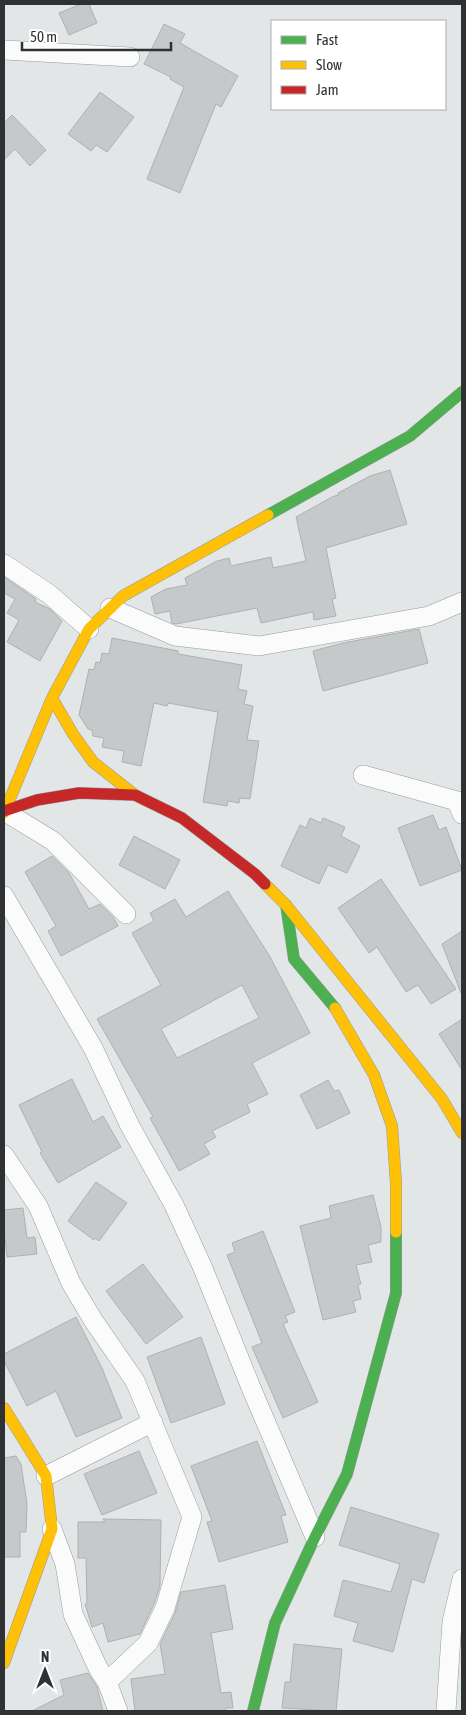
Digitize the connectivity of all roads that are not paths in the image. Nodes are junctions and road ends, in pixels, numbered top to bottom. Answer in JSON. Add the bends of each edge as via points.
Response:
{"nodes":[{"id":1,"x":4,"y":50,"type":"edge"},
{"id":2,"x":130,"y":58,"type":"dead end"},
{"id":3,"x":460,"y":396,"type":"edge"},
{"id":4,"x":4,"y":564,"type":"edge"},
{"id":5,"x":462,"y":602,"type":"edge"},
{"id":6,"x":110,"y":608,"type":"junction"},
{"id":7,"x":89,"y":629,"type":"junction"},
{"id":8,"x":52,"y":698,"type":"junction"},
{"id":9,"x":363,"y":775,"type":"dead end"},
{"id":10,"x":135,"y":795,"type":"junction"},
{"id":11,"x":4,"y":812,"type":"edge"},
{"id":12,"x":462,"y":814,"type":"edge"},
{"id":13,"x":4,"y":896,"type":"edge"},
{"id":14,"x":286,"y":905,"type":"junction"},
{"id":15,"x":126,"y":914,"type":"dead end"},
{"id":16,"x":462,"y":1134,"type":"edge"},
{"id":17,"x":4,"y":1157,"type":"edge"},
{"id":18,"x":4,"y":1408,"type":"edge"},
{"id":19,"x":153,"y":1422,"type":"junction"},
{"id":20,"x":46,"y":1476,"type":"junction"},
{"id":21,"x":52,"y":1529,"type":"junction"},
{"id":22,"x":315,"y":1537,"type":"junction"},
{"id":23,"x":462,"y":1580,"type":"edge"},
{"id":24,"x":4,"y":1662,"type":"edge"},
{"id":25,"x":107,"y":1682,"type":"junction"},
{"id":26,"x":118,"y":1711,"type":"edge"},
{"id":27,"x":253,"y":1711,"type":"edge"},
{"id":28,"x":446,"y":1711,"type":"edge"}],
"edges":[{"from":1,"to":2,"type":"street"},
{"from":3,"to":6,"type":"street","via":[[410,436],[123,596]]},
{"from":4,"to":7,"type":"street","via":[[49,594]]},
{"from":5,"to":6,"type":"street","via":[[429,616],[259,646],[175,636]]},
{"from":6,"to":7,"type":"street"},
{"from":7,"to":8,"type":"street"},
{"from":8,"to":10,"type":"street","via":[[72,734],[93,762]]},
{"from":8,"to":11,"type":"street"},
{"from":9,"to":12,"type":"street","via":[[458,802]]},
{"from":10,"to":11,"type":"street","via":[[79,793],[37,800]]},
{"from":10,"to":14,"type":"street","via":[[182,818],[255,874]]},
{"from":11,"to":15,"type":"street","via":[[53,841]]},
{"from":13,"to":22,"type":"street","via":[[92,1048],[174,1205]]},
{"from":14,"to":16,"type":"street","via":[[442,1099]]},
{"from":14,"to":22,"type":"street","via":[[294,959],[336,1010],[374,1075],[392,1126],[396,1183],[396,1293],[347,1474]]},
{"from":17,"to":19,"type":"street","via":[[38,1206],[71,1283],[135,1380]]},
{"from":18,"to":20,"type":"street"},
{"from":19,"to":20,"type":"street"},
{"from":19,"to":25,"type":"street","via":[[192,1517],[164,1608],[148,1643]]},
{"from":20,"to":21,"type":"street"},
{"from":21,"to":24,"type":"street"},
{"from":21,"to":25,"type":"street","via":[[65,1564],[72,1614]]},
{"from":22,"to":27,"type":"street","via":[[275,1623]]},
{"from":23,"to":28,"type":"street","via":[[452,1622]]},
{"from":25,"to":26,"type":"street"}]}
